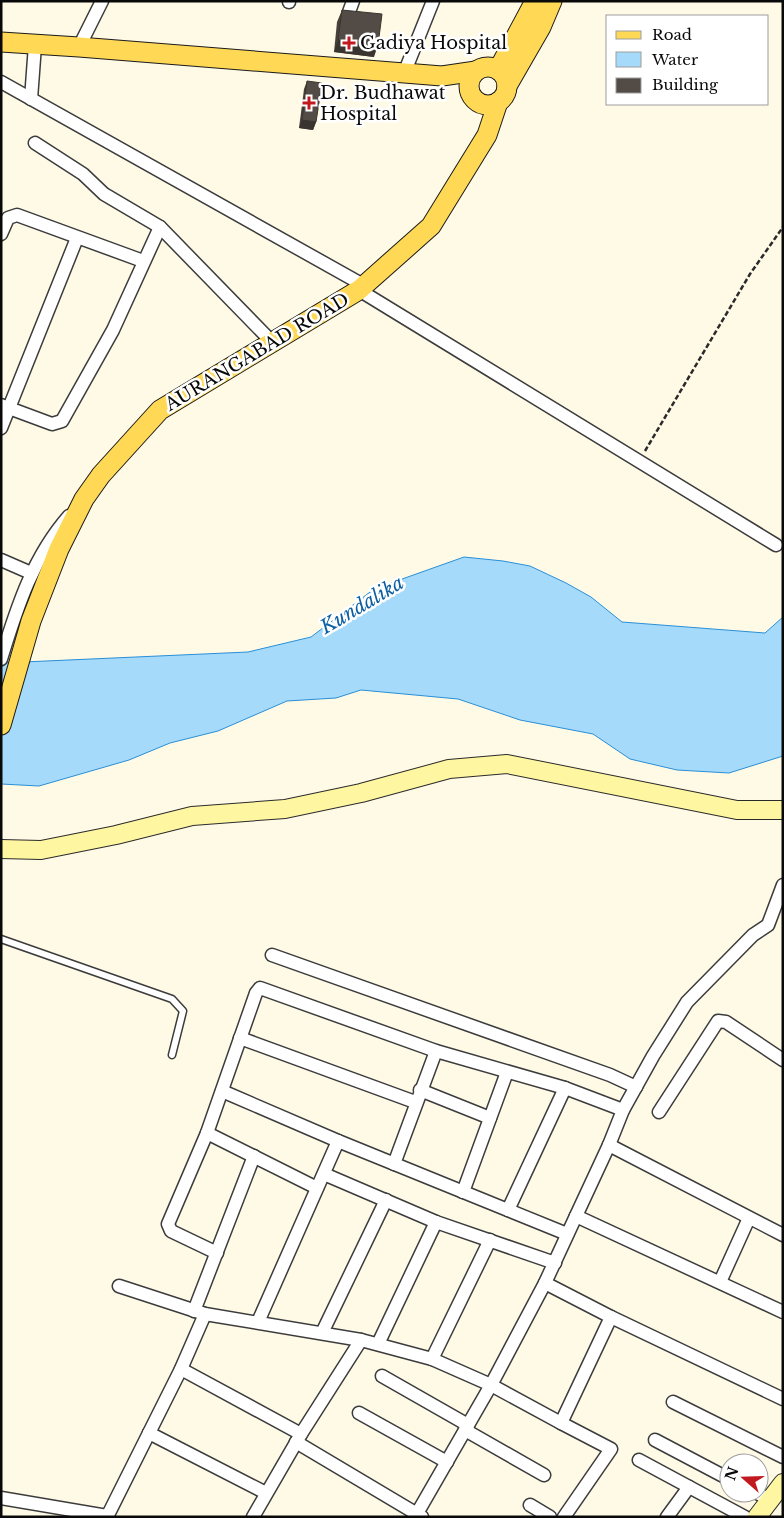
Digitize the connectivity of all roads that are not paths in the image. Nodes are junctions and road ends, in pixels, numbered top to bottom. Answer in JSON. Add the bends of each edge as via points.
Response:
{"nodes":[{"id":1,"x":102,"y":1,"type":"edge"},
{"id":2,"x":432,"y":1,"type":"edge"},
{"id":3,"x":535,"y":1,"type":"edge"},
{"id":4,"x":552,"y":1,"type":"edge"},
{"id":5,"x":1,"y":42,"type":"edge"},
{"id":6,"x":35,"y":45,"type":"junction"},
{"id":7,"x":79,"y":47,"type":"junction"},
{"id":8,"x":405,"y":71,"type":"junction"},
{"id":9,"x":476,"y":71,"type":"junction"},
{"id":10,"x":442,"y":76,"type":"junction"},
{"id":11,"x":1,"y":82,"type":"edge"},
{"id":12,"x":501,"y":86,"type":"junction"},
{"id":13,"x":475,"y":98,"type":"junction"},
{"id":14,"x":30,"y":99,"type":"junction"},
{"id":15,"x":487,"y":135,"type":"junction"},
{"id":16,"x":35,"y":142,"type":"dead end"},
{"id":17,"x":160,"y":227,"type":"junction"},
{"id":18,"x":1,"y":234,"type":"edge"},
{"id":19,"x":77,"y":238,"type":"junction"},
{"id":20,"x":143,"y":261,"type":"junction"},
{"id":21,"x":362,"y":288,"type":"junction"},
{"id":22,"x":272,"y":342,"type":"junction"},
{"id":23,"x":5,"y":406,"type":"edge"},
{"id":24,"x":1,"y":428,"type":"edge"},
{"id":25,"x":84,"y":499,"type":"junction"},
{"id":26,"x":776,"y":544,"type":"dead end"},
{"id":27,"x":1,"y":560,"type":"edge"},
{"id":28,"x":31,"y":573,"type":"junction"},
{"id":29,"x":1,"y":659,"type":"edge"},
{"id":30,"x":1,"y":725,"type":"edge"},
{"id":31,"x":783,"y":810,"type":"edge"},
{"id":32,"x":1,"y":849,"type":"edge"},
{"id":33,"x":783,"y":885,"type":"edge"},
{"id":34,"x":1,"y":939,"type":"edge"},
{"id":35,"x":272,"y":955,"type":"dead end"},
{"id":36,"x":240,"y":1038,"type":"junction"},
{"id":37,"x":436,"y":1051,"type":"junction"},
{"id":38,"x":172,"y":1055,"type":"dead end"},
{"id":39,"x":783,"y":1060,"type":"edge"},
{"id":40,"x":507,"y":1072,"type":"junction"},
{"id":41,"x":636,"y":1087,"type":"junction"},
{"id":42,"x":565,"y":1088,"type":"junction"},
{"id":43,"x":222,"y":1091,"type":"junction"},
{"id":44,"x":418,"y":1096,"type":"junction"},
{"id":45,"x":623,"y":1110,"type":"junction"},
{"id":46,"x":658,"y":1112,"type":"dead end"},
{"id":47,"x":490,"y":1118,"type":"junction"},
{"id":48,"x":206,"y":1133,"type":"junction"},
{"id":49,"x":338,"y":1141,"type":"junction"},
{"id":50,"x":609,"y":1145,"type":"junction"},
{"id":51,"x":254,"y":1156,"type":"junction"},
{"id":52,"x":394,"y":1164,"type":"junction"},
{"id":53,"x":324,"y":1174,"type":"junction"},
{"id":54,"x":318,"y":1188,"type":"junction"},
{"id":55,"x":463,"y":1192,"type":"junction"},
{"id":56,"x":386,"y":1200,"type":"junction"},
{"id":57,"x":508,"y":1210,"type":"junction"},
{"id":58,"x":576,"y":1216,"type":"junction"},
{"id":59,"x":749,"y":1218,"type":"junction"},
{"id":60,"x":436,"y":1222,"type":"junction"},
{"id":61,"x":567,"y":1234,"type":"junction"},
{"id":62,"x":783,"y":1235,"type":"edge"},
{"id":63,"x":490,"y":1240,"type":"junction"},
{"id":64,"x":217,"y":1253,"type":"junction"},
{"id":65,"x":555,"y":1263,"type":"junction"},
{"id":66,"x":720,"y":1282,"type":"junction"},
{"id":67,"x":546,"y":1283,"type":"junction"},
{"id":68,"x":118,"y":1286,"type":"dead end"},
{"id":69,"x":200,"y":1312,"type":"junction"},
{"id":70,"x":783,"y":1312,"type":"edge"},
{"id":71,"x":611,"y":1317,"type":"junction"},
{"id":72,"x":258,"y":1322,"type":"junction"},
{"id":73,"x":322,"y":1332,"type":"junction"},
{"id":74,"x":361,"y":1340,"type":"junction"},
{"id":75,"x":378,"y":1344,"type":"junction"},
{"id":76,"x":432,"y":1359,"type":"junction"},
{"id":77,"x":181,"y":1369,"type":"junction"},
{"id":78,"x":382,"y":1376,"type":"dead end"},
{"id":79,"x":491,"y":1385,"type":"junction"},
{"id":80,"x":783,"y":1399,"type":"edge"},
{"id":81,"x":673,"y":1402,"type":"dead end"},
{"id":82,"x":359,"y":1413,"type":"dead end"},
{"id":83,"x":562,"y":1423,"type":"junction"},
{"id":84,"x":467,"y":1428,"type":"junction"},
{"id":85,"x":149,"y":1433,"type":"junction"},
{"id":86,"x":299,"y":1438,"type":"junction"},
{"id":87,"x":654,"y":1440,"type":"dead end"},
{"id":88,"x":783,"y":1458,"type":"edge"},
{"id":89,"x":639,"y":1460,"type":"dead end"},
{"id":90,"x":447,"y":1462,"type":"junction"},
{"id":91,"x":719,"y":1474,"type":"edge"},
{"id":92,"x":544,"y":1475,"type":"dead end"},
{"id":93,"x":783,"y":1483,"type":"edge"},
{"id":94,"x":688,"y":1487,"type":"junction"},
{"id":95,"x":769,"y":1492,"type":"edge"},
{"id":96,"x":266,"y":1493,"type":"junction"},
{"id":97,"x":1,"y":1498,"type":"edge"},
{"id":98,"x":761,"y":1503,"type":"edge"},
{"id":99,"x":530,"y":1505,"type":"dead end"},
{"id":100,"x":107,"y":1516,"type":"edge"},
{"id":101,"x":418,"y":1516,"type":"edge"},
{"id":102,"x":756,"y":1516,"type":"edge"},
{"id":103,"x":253,"y":1517,"type":"edge"},
{"id":104,"x":550,"y":1517,"type":"edge"},
{"id":105,"x":564,"y":1517,"type":"edge"},
{"id":106,"x":667,"y":1517,"type":"edge"}],
"edges":[{"from":1,"to":7,"type":"street"},
{"from":2,"to":8,"type":"street"},
{"from":3,"to":12,"type":"main road","name":"AURANGABAD ROAD"},
{"from":4,"to":12,"type":"main road","name":"AURANGABAD ROAD","via":[[541,27]]},
{"from":5,"to":6,"type":"main road"},
{"from":6,"to":7,"type":"main road"},
{"from":6,"to":14,"type":"street"},
{"from":7,"to":8,"type":"main road"},
{"from":8,"to":10,"type":"main road"},
{"from":9,"to":10,"type":"main road"},
{"from":9,"to":12,"type":"main road","via":[[487,67]]},
{"from":9,"to":13,"type":"main road","via":[[469,82]]},
{"from":10,"to":13,"type":"main road"},
{"from":11,"to":14,"type":"street"},
{"from":12,"to":13,"type":"main road","via":[[492,105]]},
{"from":12,"to":15,"type":"main road","name":"AURANGABAD ROAD"},
{"from":13,"to":15,"type":"main road"},
{"from":14,"to":21,"type":"street"},
{"from":15,"to":21,"type":"main road","name":"AURANGABAD ROAD","via":[[431,226]]},
{"from":16,"to":17,"type":"street","via":[[83,174],[104,194]]},
{"from":17,"to":20,"type":"street"},
{"from":17,"to":22,"type":"street"},
{"from":18,"to":19,"type":"street","via":[[8,218],[14,214]]},
{"from":19,"to":20,"type":"street"},
{"from":19,"to":23,"type":"street"},
{"from":20,"to":23,"type":"street","via":[[113,330],[62,421],[52,424]]},
{"from":21,"to":22,"type":"main road","name":"AURANGABAD ROAD"},
{"from":21,"to":26,"type":"street"},
{"from":22,"to":25,"type":"main road","name":"AURANGABAD ROAD","via":[[160,410],[101,475]]},
{"from":23,"to":24,"type":"street"},
{"from":25,"to":28,"type":"street","via":[[54,533]]},
{"from":25,"to":30,"type":"main road","name":"AURANGABAD ROAD","via":[[59,549],[32,621]]},
{"from":27,"to":28,"type":"street"},
{"from":28,"to":29,"type":"street"},
{"from":31,"to":32,"type":"street","via":[[737,810],[507,764],[449,769],[285,809],[192,816],[40,850]]},
{"from":33,"to":41,"type":"street","via":[[768,926],[753,936],[687,1002]]},
{"from":34,"to":38,"type":"lane","via":[[172,999],[183,1011]]},
{"from":35,"to":41,"type":"street"},
{"from":36,"to":37,"type":"street","via":[[256,993],[262,988]]},
{"from":36,"to":43,"type":"street"},
{"from":36,"to":44,"type":"street"},
{"from":37,"to":40,"type":"street"},
{"from":37,"to":44,"type":"street"},
{"from":39,"to":46,"type":"street","via":[[726,1022],[718,1021]]},
{"from":40,"to":42,"type":"street"},
{"from":40,"to":47,"type":"street"},
{"from":41,"to":45,"type":"street"},
{"from":42,"to":45,"type":"street"},
{"from":42,"to":57,"type":"street"},
{"from":43,"to":48,"type":"street"},
{"from":43,"to":49,"type":"street"},
{"from":44,"to":47,"type":"street"},
{"from":44,"to":52,"type":"street"},
{"from":45,"to":50,"type":"street"},
{"from":47,"to":55,"type":"street"},
{"from":48,"to":51,"type":"street"},
{"from":48,"to":64,"type":"street","via":[[168,1228]]},
{"from":49,"to":52,"type":"street"},
{"from":49,"to":53,"type":"street"},
{"from":50,"to":58,"type":"street"},
{"from":50,"to":59,"type":"street"},
{"from":51,"to":54,"type":"street"},
{"from":51,"to":64,"type":"street"},
{"from":52,"to":55,"type":"street"},
{"from":53,"to":54,"type":"street"},
{"from":53,"to":56,"type":"street"},
{"from":54,"to":72,"type":"street"},
{"from":55,"to":57,"type":"street"},
{"from":56,"to":60,"type":"street"},
{"from":56,"to":73,"type":"street"},
{"from":57,"to":61,"type":"street"},
{"from":58,"to":61,"type":"street"},
{"from":58,"to":66,"type":"street"},
{"from":59,"to":62,"type":"street"},
{"from":59,"to":66,"type":"street"},
{"from":60,"to":63,"type":"street"},
{"from":60,"to":75,"type":"street"},
{"from":61,"to":65,"type":"street"},
{"from":63,"to":65,"type":"street"},
{"from":63,"to":76,"type":"street"},
{"from":64,"to":69,"type":"street"},
{"from":65,"to":67,"type":"street"},
{"from":66,"to":70,"type":"street"},
{"from":67,"to":71,"type":"street"},
{"from":67,"to":79,"type":"street"},
{"from":68,"to":69,"type":"street"},
{"from":69,"to":72,"type":"street"},
{"from":69,"to":77,"type":"street"},
{"from":71,"to":80,"type":"street"},
{"from":71,"to":83,"type":"street"},
{"from":72,"to":73,"type":"street"},
{"from":73,"to":74,"type":"street"},
{"from":74,"to":75,"type":"street"},
{"from":74,"to":86,"type":"street"},
{"from":75,"to":76,"type":"street"},
{"from":76,"to":79,"type":"street"},
{"from":77,"to":85,"type":"street"},
{"from":77,"to":86,"type":"street"},
{"from":78,"to":84,"type":"street"},
{"from":79,"to":83,"type":"street"},
{"from":79,"to":84,"type":"street"},
{"from":81,"to":88,"type":"street"},
{"from":82,"to":90,"type":"street"},
{"from":83,"to":105,"type":"street","via":[[611,1449]]},
{"from":84,"to":90,"type":"street"},
{"from":84,"to":92,"type":"street"},
{"from":85,"to":96,"type":"street"},
{"from":85,"to":100,"type":"street"},
{"from":86,"to":96,"type":"street"},
{"from":86,"to":101,"type":"street"},
{"from":87,"to":91,"type":"street"},
{"from":89,"to":94,"type":"street"},
{"from":90,"to":101,"type":"street"},
{"from":93,"to":95,"type":"street"},
{"from":94,"to":102,"type":"street"},
{"from":94,"to":106,"type":"street"},
{"from":96,"to":103,"type":"street"},
{"from":97,"to":100,"type":"street"},
{"from":98,"to":102,"type":"street"},
{"from":99,"to":104,"type":"street"}]}
